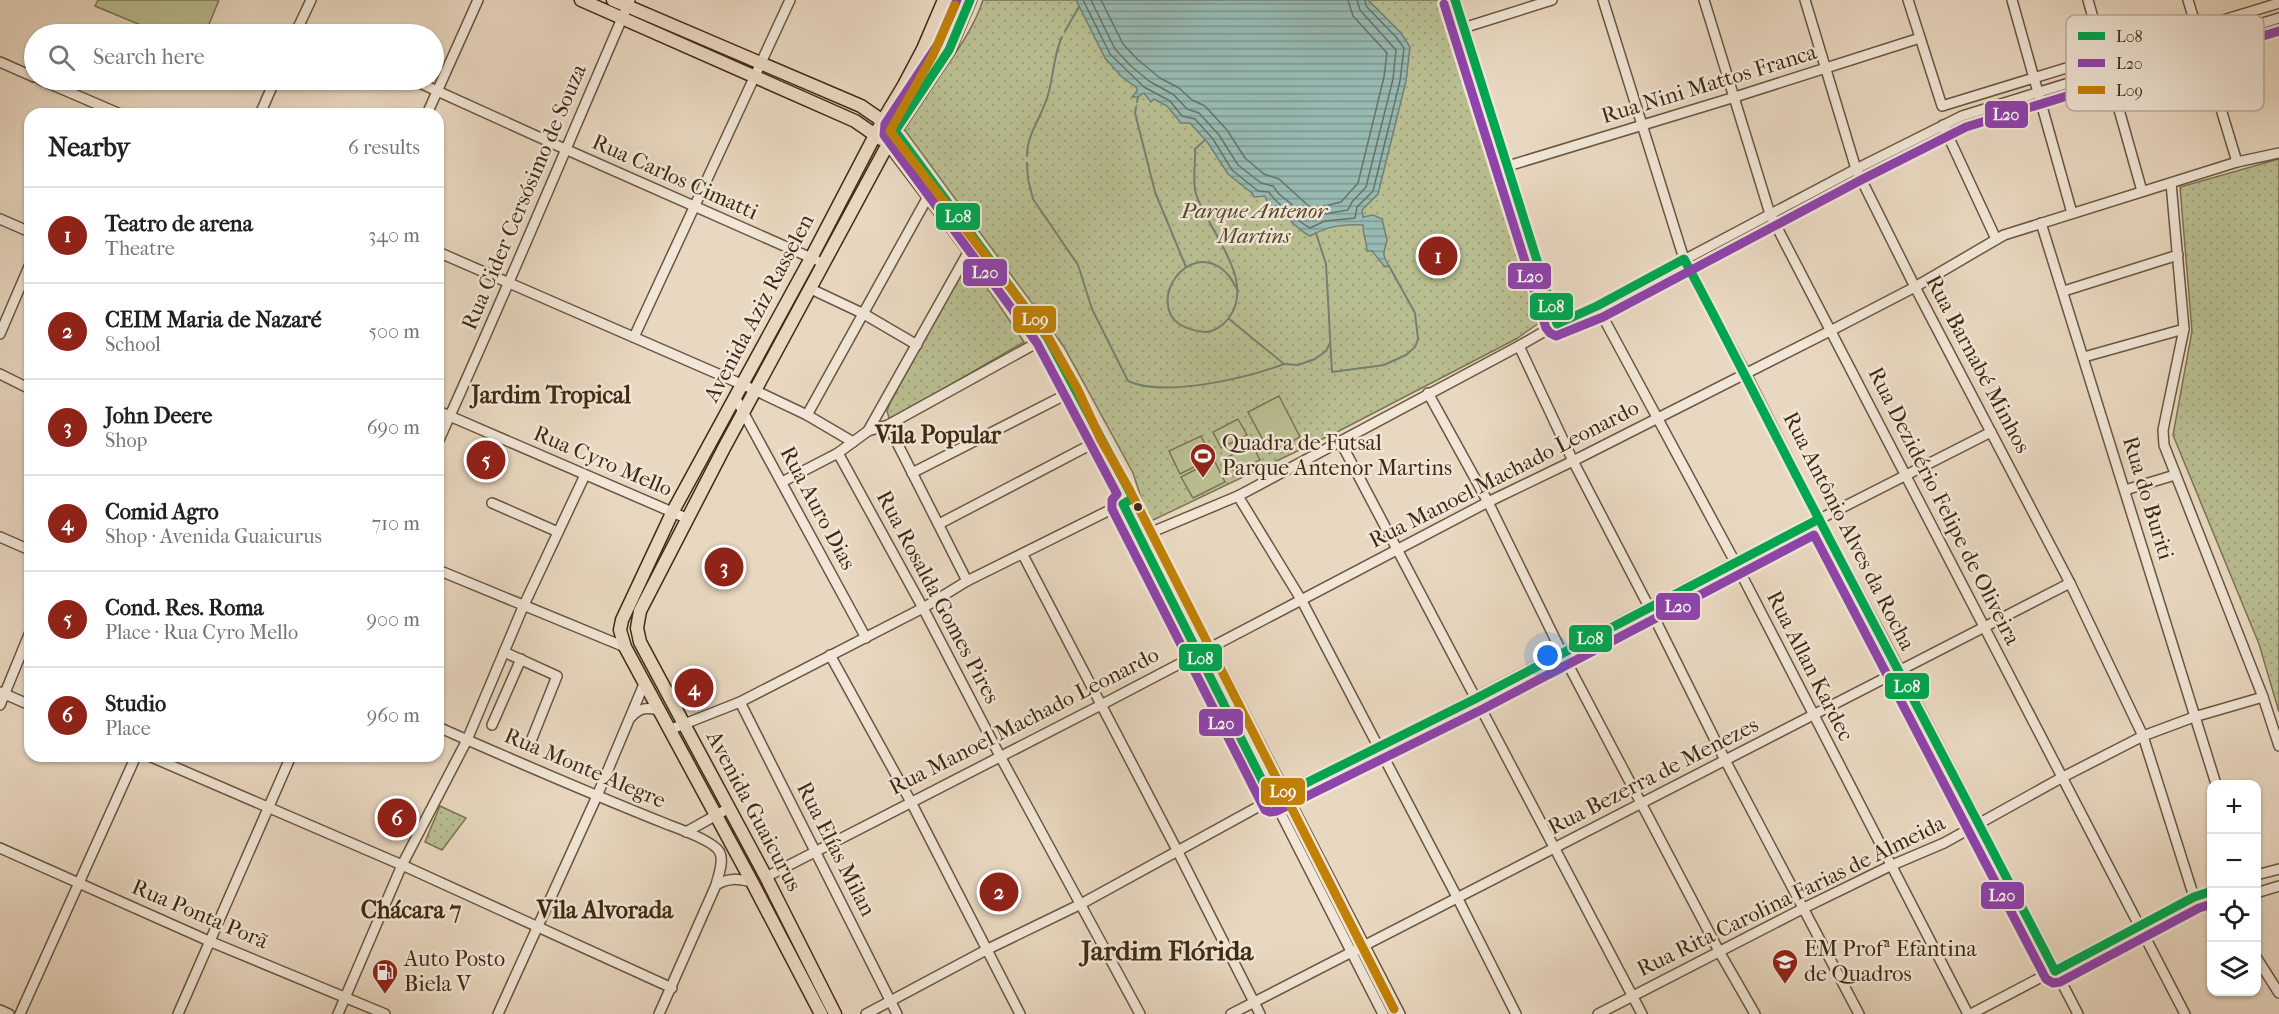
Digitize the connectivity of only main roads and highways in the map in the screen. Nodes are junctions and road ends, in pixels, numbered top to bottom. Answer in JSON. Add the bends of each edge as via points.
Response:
{"nodes":[{"id":1,"x":581,"y":0,"type":"edge"},
{"id":2,"x":613,"y":0,"type":"edge"},
{"id":3,"x":944,"y":0,"type":"edge"},
{"id":4,"x":970,"y":0,"type":"edge"},
{"id":5,"x":626,"y":8,"type":"edge"},
{"id":6,"x":883,"y":120,"type":"junction"},
{"id":7,"x":895,"y":131,"type":"junction"},
{"id":8,"x":875,"y":134,"type":"junction"},
{"id":9,"x":888,"y":144,"type":"junction"},
{"id":10,"x":748,"y":388,"type":"junction"},
{"id":11,"x":637,"y":627,"type":"joint"},
{"id":12,"x":623,"y":643,"type":"joint"},
{"id":13,"x":821,"y":1014,"type":"edge"},
{"id":14,"x":835,"y":1014,"type":"edge"}],
"edges":[{"from":1,"to":5,"type":"main road"},
{"from":2,"to":5,"type":"main road"},
{"from":3,"to":6,"type":"main road","name":"Avenida Aziz Rasselen","via":[[923,49]]},
{"from":4,"to":7,"type":"main road","name":"Avenida Aziz Rasselen","via":[[949,50]]},
{"from":5,"to":6,"type":"main road","via":[[761,62],[861,106]]},
{"from":5,"to":8,"type":"main road"},
{"from":6,"to":7,"type":"main road"},
{"from":6,"to":8,"type":"main road","name":"Avenida Aziz Rasselen"},
{"from":7,"to":9,"type":"main road","name":"Avenida Aziz Rasselen"},
{"from":8,"to":9,"type":"main road"},
{"from":8,"to":10,"type":"main road","name":"Avenida Aziz Rasselen"},
{"from":9,"to":10,"type":"main road","name":"Avenida Aziz Rasselen","via":[[811,289]]},
{"from":10,"to":11,"type":"main road","name":"Avenida Aziz Rasselen","via":[[744,412],[686,518],[640,611]]},
{"from":10,"to":12,"type":"main road","name":"Avenida Aziz Rasselen","via":[[735,396],[673,511],[622,620]]},
{"from":11,"to":14,"type":"main road","name":"Avenida Guaicurus","via":[[640,642]]},
{"from":12,"to":13,"type":"main road","name":"Avenida Guaicurus"}]}
